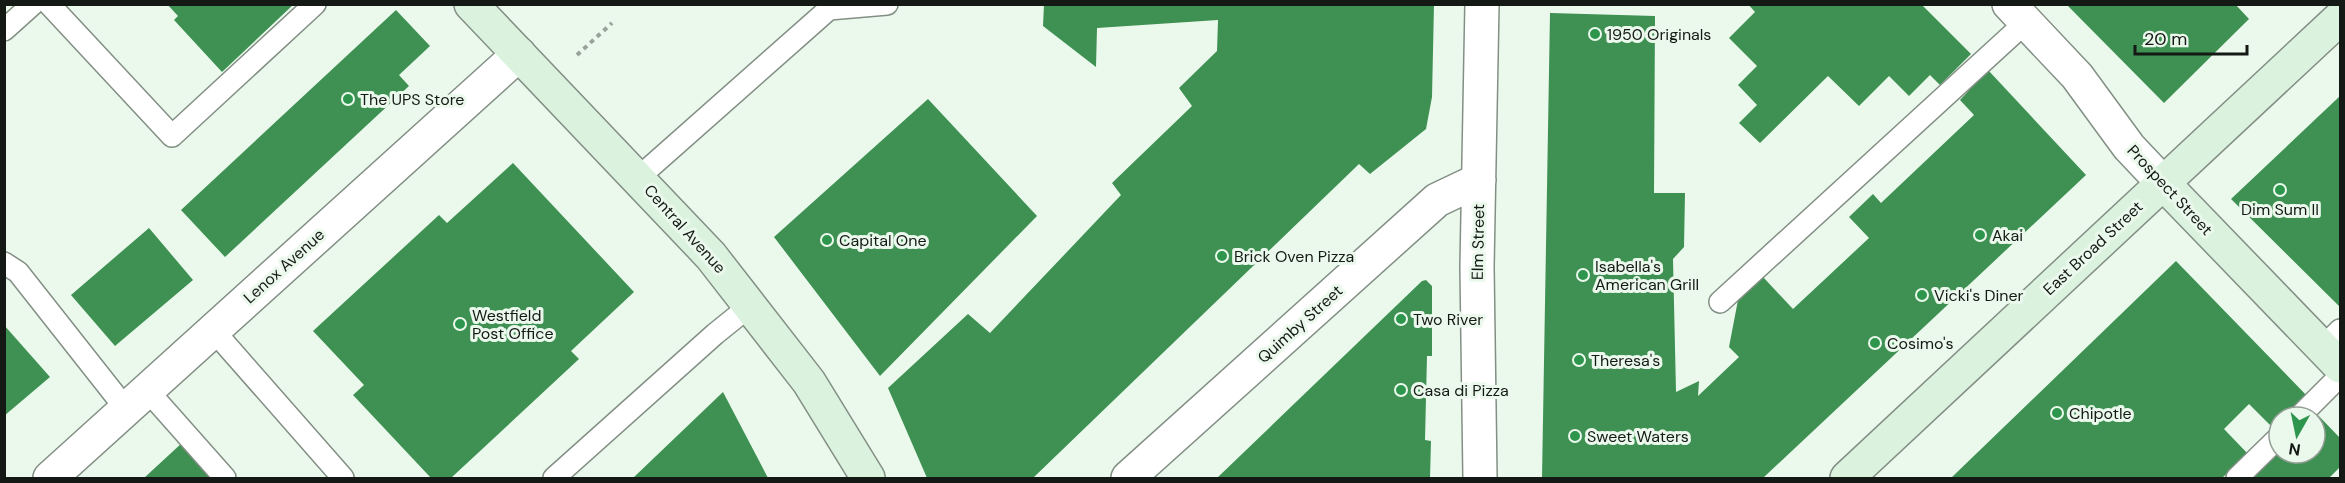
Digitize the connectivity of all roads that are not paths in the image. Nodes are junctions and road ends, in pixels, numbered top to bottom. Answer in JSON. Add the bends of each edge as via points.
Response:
{"nodes":[{"id":1,"x":33,"y":4,"type":"edge"},
{"id":2,"x":49,"y":4,"type":"edge"},
{"id":3,"x":315,"y":4,"type":"edge"},
{"id":4,"x":471,"y":4,"type":"edge"},
{"id":5,"x":887,"y":4,"type":"edge"},
{"id":6,"x":1482,"y":4,"type":"edge"},
{"id":7,"x":2018,"y":13,"type":"edge"},
{"id":8,"x":2340,"y":18,"type":"edge"},
{"id":9,"x":4,"y":30,"type":"edge"},
{"id":10,"x":519,"y":54,"type":"junction"},
{"id":11,"x":638,"y":178,"type":"junction"},
{"id":12,"x":1479,"y":180,"type":"junction"},
{"id":13,"x":2163,"y":183,"type":"junction"},
{"id":14,"x":4,"y":263,"type":"edge"},
{"id":15,"x":1720,"y":302,"type":"dead end"},
{"id":16,"x":751,"y":305,"type":"junction"},
{"id":17,"x":213,"y":330,"type":"junction"},
{"id":18,"x":2334,"y":348,"type":"edge"},
{"id":19,"x":2340,"y":376,"type":"edge"},
{"id":20,"x":137,"y":400,"type":"junction"},
{"id":21,"x":2311,"y":405,"type":"edge"},
{"id":22,"x":2267,"y":449,"type":"edge"},
{"id":23,"x":50,"y":478,"type":"edge"},
{"id":24,"x":225,"y":478,"type":"edge"},
{"id":25,"x":344,"y":478,"type":"edge"},
{"id":26,"x":554,"y":478,"type":"edge"},
{"id":27,"x":868,"y":478,"type":"edge"},
{"id":28,"x":1128,"y":478,"type":"edge"},
{"id":29,"x":1480,"y":478,"type":"edge"},
{"id":30,"x":1847,"y":478,"type":"edge"},
{"id":31,"x":2237,"y":478,"type":"edge"}],
"edges":[{"from":1,"to":9,"type":"lane"},
{"from":2,"to":3,"type":"lane","via":[[172,136]]},
{"from":4,"to":10,"type":"street","name":"Central Avenue"},
{"from":5,"to":11,"type":"lane","via":[[829,9]]},
{"from":6,"to":12,"type":"street","name":"Elm Street"},
{"from":7,"to":13,"type":"street","name":"Prospect Street","via":[[2078,76],[2129,147]]},
{"from":7,"to":15,"type":"lane"},
{"from":8,"to":13,"type":"street","name":"East Broad Street"},
{"from":10,"to":11,"type":"street","name":"Central Avenue"},
{"from":10,"to":17,"type":"street","name":"Lenox Avenue"},
{"from":11,"to":16,"type":"street","name":"Central Avenue"},
{"from":12,"to":28,"type":"street","name":"Quimby Street","via":[[1437,200]]},
{"from":12,"to":29,"type":"street","name":"Elm Street"},
{"from":13,"to":18,"type":"street","name":"Prospect Street"},
{"from":13,"to":30,"type":"street","name":"East Broad Street"},
{"from":14,"to":20,"type":"lane","via":[[18,272]]},
{"from":16,"to":26,"type":"lane"},
{"from":16,"to":27,"type":"street","name":"Central Avenue","via":[[809,382]]},
{"from":17,"to":20,"type":"street","name":"Lenox Avenue"},
{"from":17,"to":25,"type":"lane"},
{"from":19,"to":21,"type":"lane"},
{"from":20,"to":23,"type":"street","name":"Lenox Avenue"},
{"from":20,"to":24,"type":"lane"},
{"from":22,"to":31,"type":"lane"}]}
